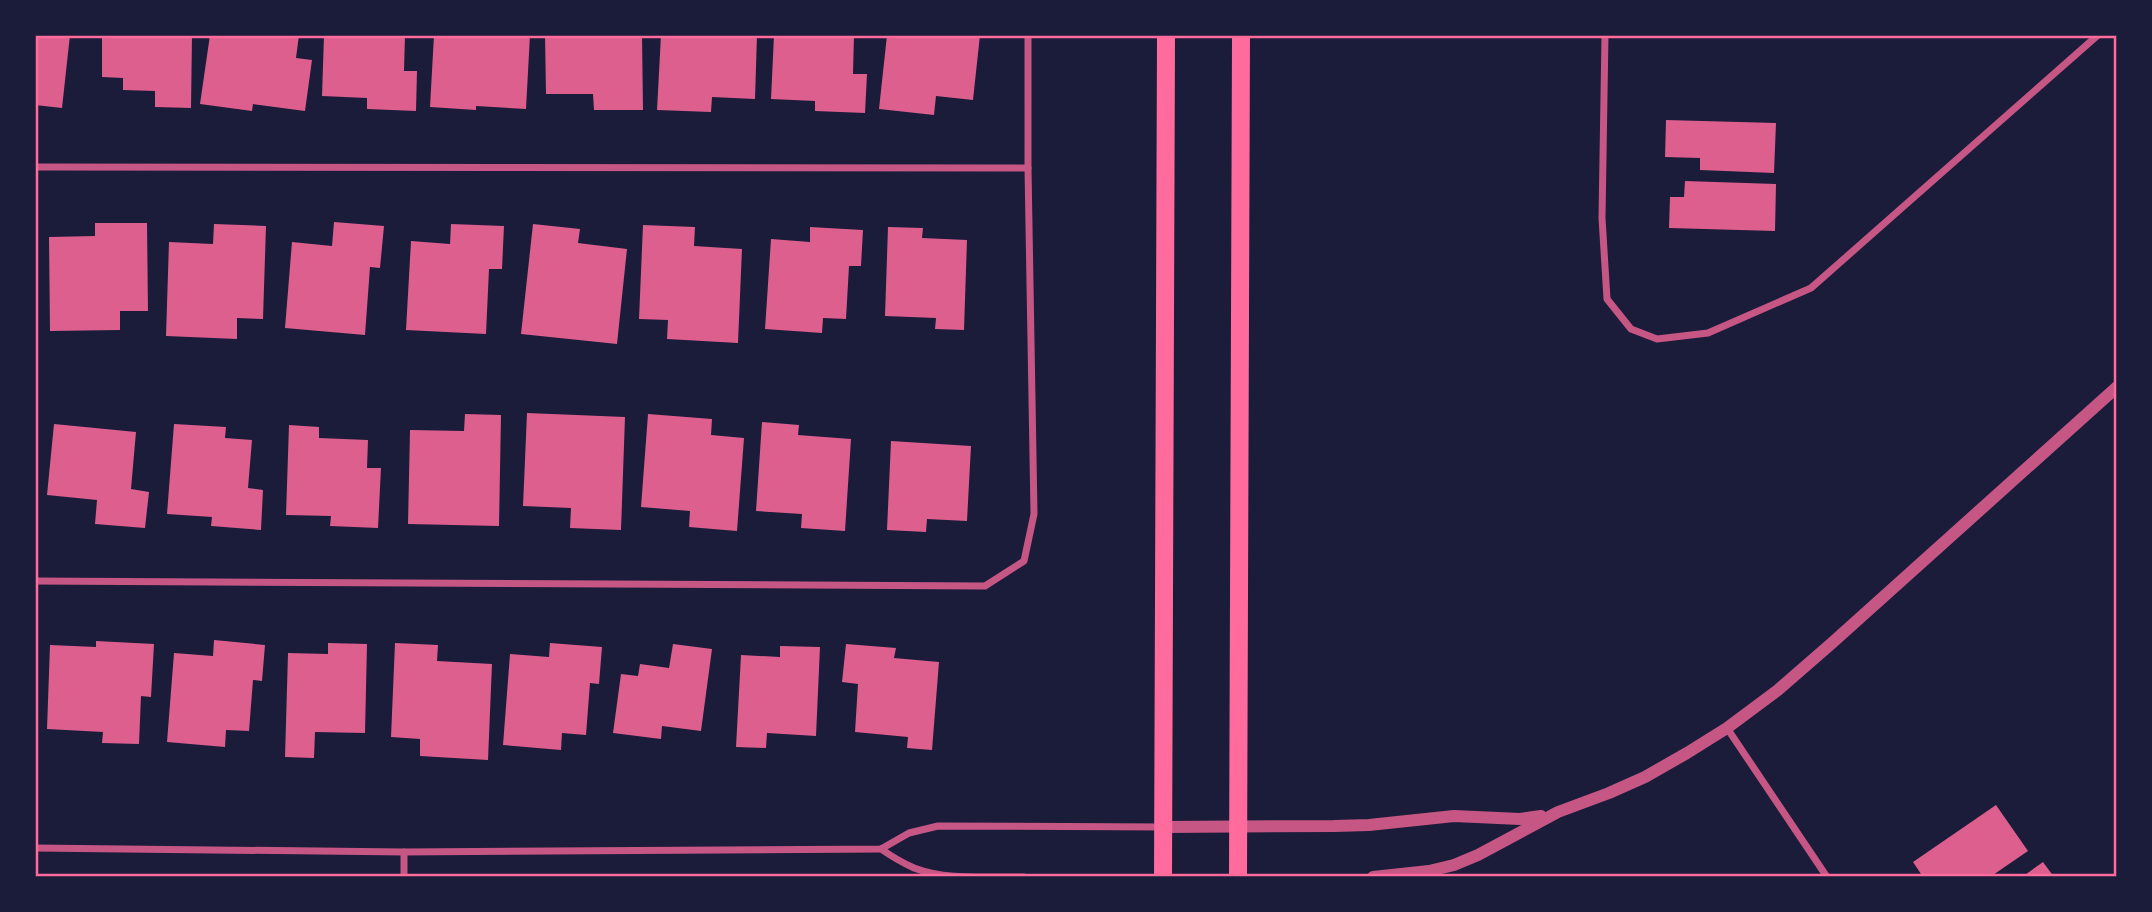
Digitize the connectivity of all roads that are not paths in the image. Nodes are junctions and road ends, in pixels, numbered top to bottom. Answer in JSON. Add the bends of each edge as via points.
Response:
{"nodes":[{"id":1,"x":1028,"y":35,"type":"edge"},
{"id":2,"x":1166,"y":35,"type":"edge"},
{"id":3,"x":1241,"y":35,"type":"edge"},
{"id":4,"x":1605,"y":35,"type":"edge"},
{"id":5,"x":2098,"y":35,"type":"edge"},
{"id":6,"x":35,"y":167,"type":"edge"},
{"id":7,"x":1027,"y":168,"type":"junction"},
{"id":8,"x":2117,"y":387,"type":"edge"},
{"id":9,"x":35,"y":581,"type":"edge"},
{"id":10,"x":1727,"y":728,"type":"junction"},
{"id":11,"x":1558,"y":812,"type":"junction"},
{"id":12,"x":1163,"y":827,"type":"junction"},
{"id":13,"x":1238,"y":827,"type":"junction"},
{"id":14,"x":35,"y":848,"type":"edge"},
{"id":15,"x":881,"y":849,"type":"junction"},
{"id":16,"x":404,"y":852,"type":"junction"},
{"id":17,"x":404,"y":877,"type":"edge"},
{"id":18,"x":1024,"y":877,"type":"edge"},
{"id":19,"x":1163,"y":877,"type":"edge"},
{"id":20,"x":1237,"y":877,"type":"edge"},
{"id":21,"x":1373,"y":877,"type":"edge"},
{"id":22,"x":1827,"y":877,"type":"edge"}],
"edges":[{"from":1,"to":7,"type":"street"},
{"from":2,"to":12,"type":"main road"},
{"from":3,"to":13,"type":"main road"},
{"from":4,"to":5,"type":"street","via":[[1602,218],[1607,299],[1631,329],[1657,339],[1708,333],[1811,288]]},
{"from":6,"to":7,"type":"street"},
{"from":7,"to":9,"type":"street","via":[[1034,514],[1024,561],[985,586]]},
{"from":8,"to":10,"type":"street","via":[[1832,643]]},
{"from":10,"to":11,"type":"street","via":[[1645,777]]},
{"from":10,"to":22,"type":"street"},
{"from":11,"to":13,"type":"street","via":[[1520,818],[1454,816],[1369,825]]},
{"from":11,"to":21,"type":"street","via":[[1454,865]]},
{"from":12,"to":13,"type":"street"},
{"from":12,"to":15,"type":"street","via":[[938,826],[918,830]]},
{"from":12,"to":19,"type":"main road"},
{"from":13,"to":20,"type":"main road"},
{"from":14,"to":16,"type":"street"},
{"from":15,"to":16,"type":"street"},
{"from":15,"to":18,"type":"street","via":[[913,868],[949,876]]},
{"from":16,"to":17,"type":"street"}]}
